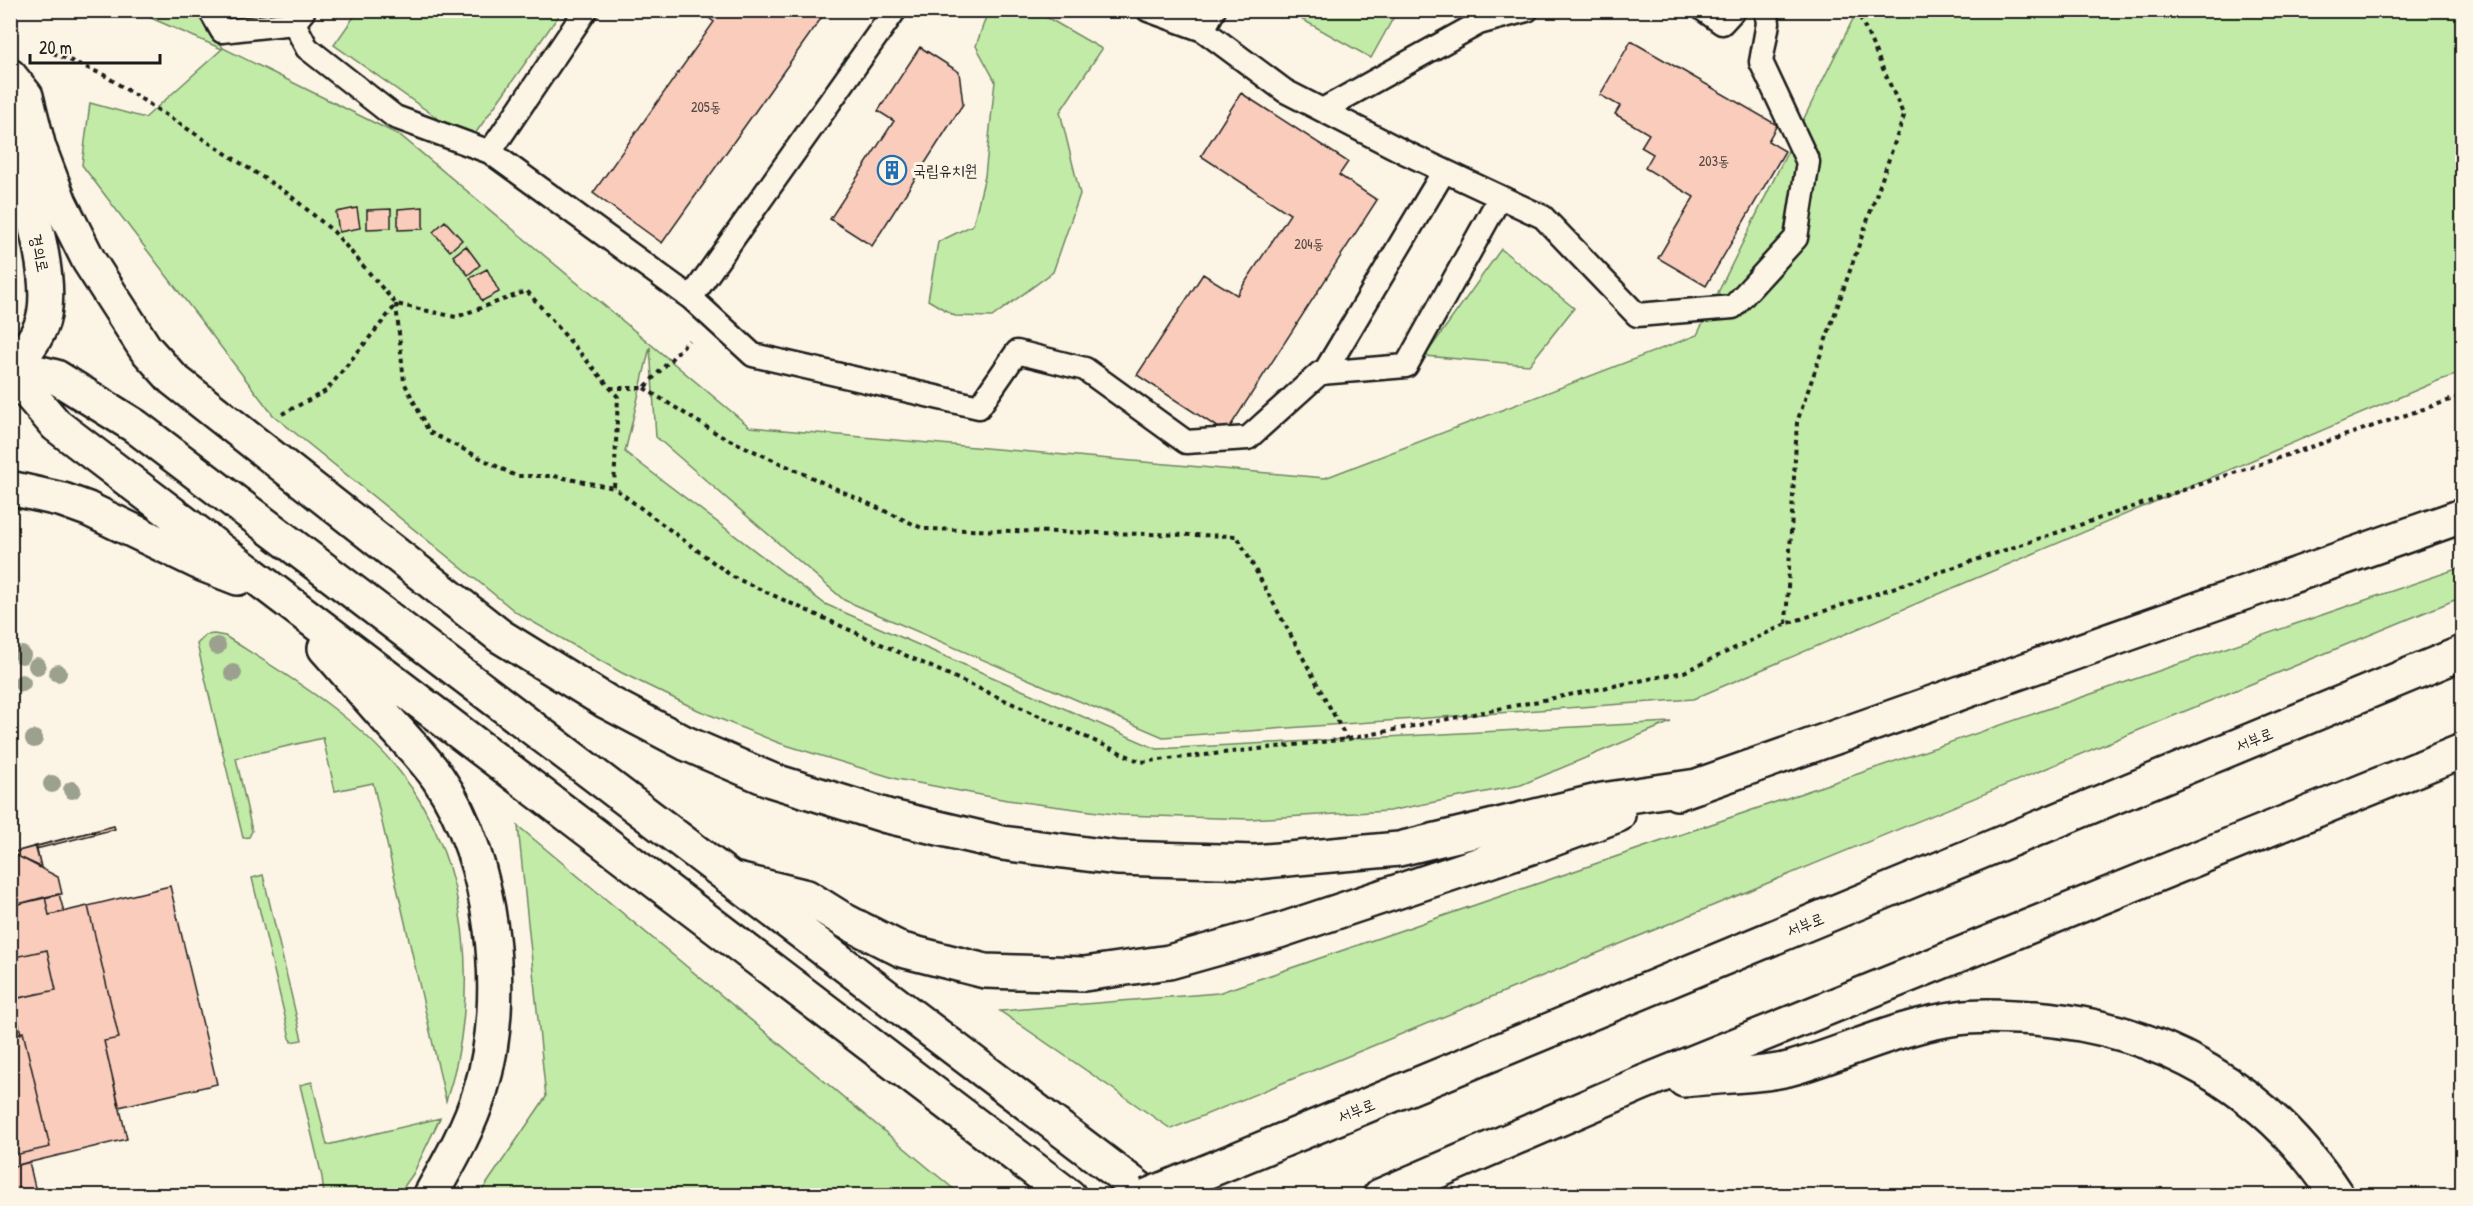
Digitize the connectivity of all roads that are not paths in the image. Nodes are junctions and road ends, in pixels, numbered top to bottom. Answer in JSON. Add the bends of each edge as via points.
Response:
{"nodes":[{"id":1,"x":210,"y":10,"type":"edge"},
{"id":2,"x":586,"y":10,"type":"edge"},
{"id":3,"x":895,"y":10,"type":"edge"},
{"id":4,"x":1148,"y":10,"type":"edge"},
{"id":5,"x":1527,"y":10,"type":"edge"},
{"id":6,"x":1704,"y":10,"type":"edge"},
{"id":7,"x":1734,"y":10,"type":"edge"},
{"id":8,"x":1766,"y":10,"type":"edge"},
{"id":9,"x":1497,"y":14,"type":"edge"},
{"id":10,"x":299,"y":17,"type":"edge"},
{"id":11,"x":1209,"y":20,"type":"edge"},
{"id":12,"x":10,"y":76,"type":"edge"},
{"id":13,"x":1322,"y":110,"type":"junction"},
{"id":14,"x":10,"y":136,"type":"edge"},
{"id":15,"x":490,"y":152,"type":"junction"},
{"id":16,"x":1444,"y":171,"type":"junction"},
{"id":17,"x":1500,"y":197,"type":"junction"},
{"id":18,"x":691,"y":298,"type":"junction"},
{"id":19,"x":11,"y":364,"type":"edge"},
{"id":20,"x":1323,"y":373,"type":"junction"},
{"id":21,"x":10,"y":488,"type":"edge"},
{"id":22,"x":2463,"y":516,"type":"edge"},
{"id":23,"x":276,"y":593,"type":"junction"},
{"id":24,"x":2463,"y":653,"type":"edge"},
{"id":25,"x":2463,"y":751,"type":"edge"},
{"id":26,"x":1697,"y":786,"type":"junction"},
{"id":27,"x":733,"y":879,"type":"junction"},
{"id":28,"x":1640,"y":1084,"type":"junction"},
{"id":29,"x":430,"y":1196,"type":"edge"},
{"id":30,"x":1069,"y":1196,"type":"edge"},
{"id":31,"x":1148,"y":1196,"type":"edge"},
{"id":32,"x":1380,"y":1196,"type":"edge"},
{"id":33,"x":2337,"y":1196,"type":"edge"}],
"edges":[{"from":1,"to":10,"type":"lane","via":[[222,31]]},
{"from":2,"to":15,"type":"lane"},
{"from":3,"to":18,"type":"lane"},
{"from":4,"to":11,"type":"lane"},
{"from":5,"to":9,"type":"lane"},
{"from":6,"to":7,"type":"lane","via":[[1722,23]]},
{"from":8,"to":17,"type":"lane","via":[[1768,23],[1761,62],[1808,162],[1796,238],[1733,307],[1636,315],[1544,217]]},
{"from":9,"to":13,"type":"lane"},
{"from":10,"to":15,"type":"lane","via":[[307,48],[395,117]]},
{"from":11,"to":13,"type":"lane","via":[[1285,91]]},
{"from":12,"to":26,"type":"main road","via":[[26,96],[39,148],[89,261],[145,348],[173,380],[500,636],[607,702],[685,743],[750,771],[887,816],[1002,843],[1117,858],[1255,862],[1399,849],[1602,800]]},
{"from":13,"to":16,"type":"lane"},
{"from":14,"to":19,"type":"main road","name":"경의로","via":[[40,248],[47,301],[41,327],[29,348]]},
{"from":15,"to":18,"type":"lane"},
{"from":16,"to":17,"type":"lane"},
{"from":16,"to":20,"type":"lane"},
{"from":17,"to":20,"type":"lane","via":[[1406,366]]},
{"from":18,"to":20,"type":"lane","via":[[753,355],[979,407],[1017,352],[1085,369],[1186,442],[1248,438]]},
{"from":19,"to":23,"type":"main road","via":[[22,385],[56,425]]},
{"from":19,"to":27,"type":"main road","via":[[56,377],[135,426]]},
{"from":21,"to":23,"type":"main road","via":[[88,509],[202,564]]},
{"from":22,"to":26,"type":"main road"},
{"from":23,"to":29,"type":"main road","via":[[438,779],[466,832],[479,870],[493,958],[489,1055],[460,1144]]},
{"from":23,"to":30,"type":"main road"},
{"from":24,"to":31,"type":"main road","name":"서부로","bridge":true},
{"from":25,"to":28,"type":"main road"},
{"from":26,"to":27,"type":"main road","via":[[1540,844],[1279,931],[1169,962],[1084,974],[985,971],[902,950],[807,897]]},
{"from":27,"to":31,"type":"main road"},
{"from":28,"to":32,"type":"main road"},
{"from":28,"to":33,"type":"main road","via":[[1790,1069],[1888,1033],[1958,1018],[2059,1020],[2115,1030],[2163,1048],[2240,1090],[2273,1116],[2309,1155]]}]}
